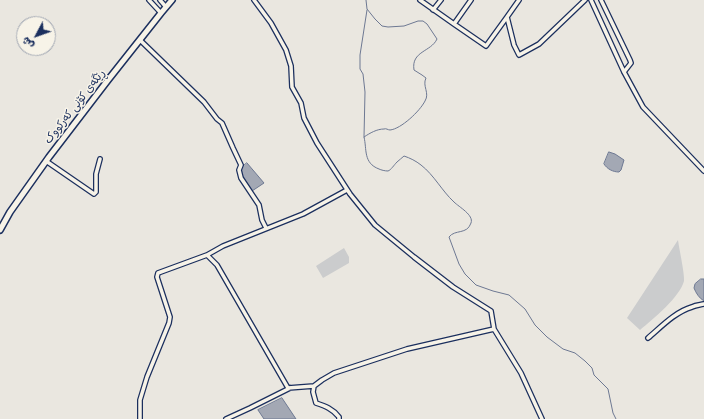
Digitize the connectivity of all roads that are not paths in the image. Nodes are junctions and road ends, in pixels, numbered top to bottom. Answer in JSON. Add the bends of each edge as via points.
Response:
{"nodes":[{"id":1,"x":149,"y":0,"type":"edge"},
{"id":2,"x":160,"y":0,"type":"edge"},
{"id":3,"x":172,"y":0,"type":"edge"},
{"id":4,"x":254,"y":0,"type":"edge"},
{"id":5,"x":420,"y":0,"type":"edge"},
{"id":6,"x":440,"y":0,"type":"edge"},
{"id":7,"x":471,"y":0,"type":"edge"},
{"id":8,"x":519,"y":0,"type":"edge"},
{"id":9,"x":585,"y":0,"type":"edge"},
{"id":10,"x":591,"y":0,"type":"edge"},
{"id":11,"x":601,"y":0,"type":"edge"},
{"id":12,"x":166,"y":7,"type":"junction"},
{"id":13,"x":434,"y":10,"type":"junction"},
{"id":14,"x":161,"y":13,"type":"junction"},
{"id":15,"x":507,"y":17,"type":"junction"},
{"id":16,"x":454,"y":24,"type":"junction"},
{"id":17,"x":140,"y":40,"type":"junction"},
{"id":18,"x":624,"y":72,"type":"junction"},
{"id":19,"x":100,"y":159,"type":"dead end"},
{"id":20,"x":46,"y":161,"type":"junction"},
{"id":21,"x":704,"y":170,"type":"edge"},
{"id":22,"x":347,"y":190,"type":"junction"},
{"id":23,"x":266,"y":228,"type":"junction"},
{"id":24,"x":0,"y":230,"type":"edge"},
{"id":25,"x":207,"y":255,"type":"junction"},
{"id":26,"x":704,"y":304,"type":"edge"},
{"id":27,"x":494,"y":329,"type":"junction"},
{"id":28,"x":648,"y":338,"type":"dead end"},
{"id":29,"x":314,"y":386,"type":"junction"},
{"id":30,"x":291,"y":388,"type":"junction"},
{"id":31,"x":140,"y":419,"type":"edge"},
{"id":32,"x":226,"y":419,"type":"edge"},
{"id":33,"x":339,"y":419,"type":"edge"},
{"id":34,"x":542,"y":419,"type":"edge"}],
"edges":[{"from":1,"to":14,"type":"street"},
{"from":2,"to":12,"type":"street"},
{"from":3,"to":12,"type":"street","name":"ڕێگەی کۆنی کەرکووک"},
{"from":4,"to":22,"type":"street","via":[[286,50],[291,66],[292,87],[316,143]]},
{"from":5,"to":13,"type":"street"},
{"from":6,"to":13,"type":"street"},
{"from":7,"to":16,"type":"street"},
{"from":8,"to":15,"type":"street"},
{"from":9,"to":15,"type":"street","via":[[539,44],[519,55]]},
{"from":10,"to":18,"type":"street"},
{"from":11,"to":18,"type":"street","via":[[631,63]]},
{"from":12,"to":14,"type":"street","name":"ڕێگەی کۆنی کەرکووک"},
{"from":13,"to":16,"type":"street"},
{"from":14,"to":17,"type":"street","name":"ڕێگەی کۆنی کەرکووک"},
{"from":15,"to":16,"type":"street","via":[[486,46]]},
{"from":17,"to":20,"type":"street","name":"ڕێگەی کۆنی کەرکووک"},
{"from":17,"to":23,"type":"street","via":[[222,123],[241,165],[241,178],[259,205]]},
{"from":18,"to":21,"type":"street","via":[[643,107]]},
{"from":19,"to":20,"type":"street","via":[[94,194]]},
{"from":20,"to":24,"type":"street","name":"ڕێگەی کۆنی کەرکووک"},
{"from":22,"to":23,"type":"street","via":[[303,214]]},
{"from":22,"to":27,"type":"street","via":[[375,225],[453,287],[491,311]]},
{"from":23,"to":25,"type":"street"},
{"from":25,"to":30,"type":"street","via":[[217,265],[288,388]]},
{"from":25,"to":31,"type":"street","via":[[158,273],[156,277],[170,317],[140,400]]},
{"from":26,"to":28,"type":"street","via":[[690,307],[678,314]]},
{"from":27,"to":29,"type":"street","via":[[408,349],[334,373]]},
{"from":27,"to":34,"type":"street","via":[[521,373]]},
{"from":29,"to":30,"type":"street"},
{"from":29,"to":33,"type":"street","via":[[316,403],[335,412]]},
{"from":30,"to":32,"type":"street"}]}
